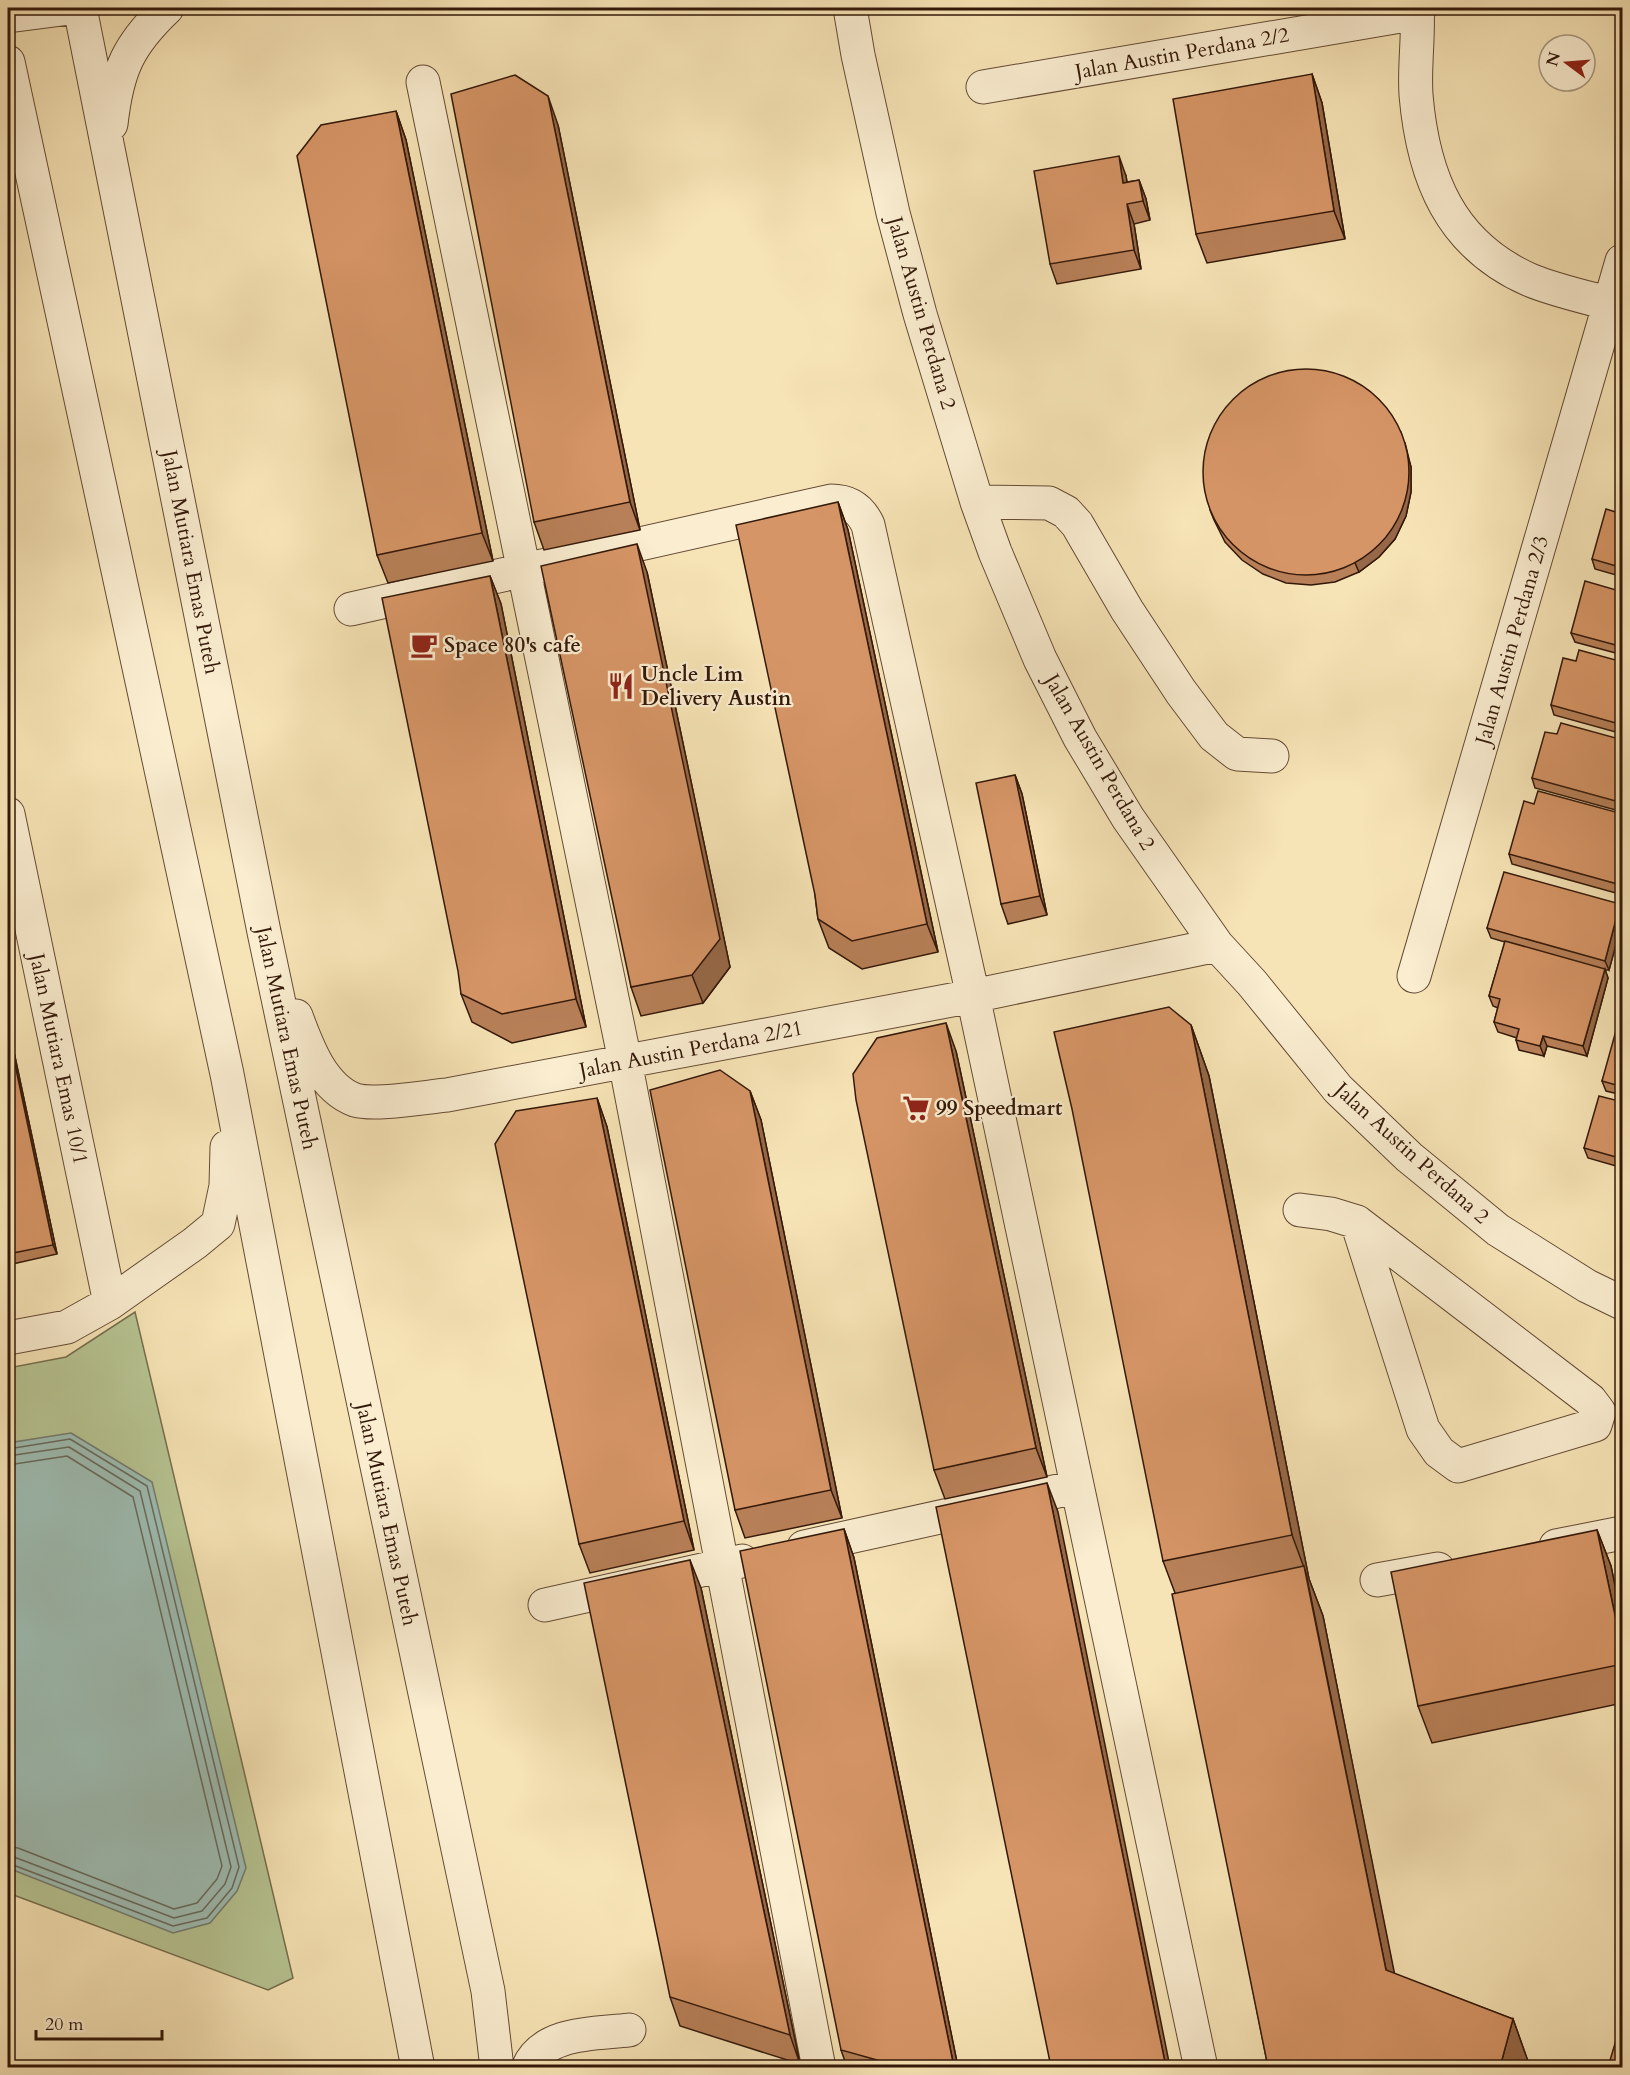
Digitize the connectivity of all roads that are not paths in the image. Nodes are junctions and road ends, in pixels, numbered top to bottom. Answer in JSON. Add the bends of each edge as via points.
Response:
{"nodes":[{"id":1,"x":70,"y":8,"type":"edge"},
{"id":2,"x":80,"y":8,"type":"edge"},
{"id":3,"x":167,"y":8,"type":"edge"},
{"id":4,"x":850,"y":8,"type":"edge"},
{"id":5,"x":1417,"y":10,"type":"edge"},
{"id":6,"x":8,"y":16,"type":"edge"},
{"id":7,"x":8,"y":62,"type":"edge"},
{"id":8,"x":423,"y":82,"type":"dead end"},
{"id":9,"x":983,"y":87,"type":"dead end"},
{"id":10,"x":108,"y":147,"type":"junction"},
{"id":11,"x":1623,"y":261,"type":"edge"},
{"id":12,"x":1616,"y":305,"type":"edge"},
{"id":13,"x":977,"y":502,"type":"junction"},
{"id":14,"x":524,"y":570,"type":"junction"},
{"id":15,"x":351,"y":609,"type":"dead end"},
{"id":16,"x":1272,"y":756,"type":"dead end"},
{"id":17,"x":8,"y":814,"type":"edge"},
{"id":18,"x":264,"y":932,"type":"junction"},
{"id":19,"x":1216,"y":945,"type":"junction"},
{"id":20,"x":1414,"y":976,"type":"dead end"},
{"id":21,"x":973,"y":996,"type":"junction"},
{"id":22,"x":625,"y":1061,"type":"junction"},
{"id":23,"x":227,"y":1074,"type":"junction"},
{"id":24,"x":1300,"y":1210,"type":"dead end"},
{"id":25,"x":1357,"y":1222,"type":"junction"},
{"id":26,"x":110,"y":1303,"type":"junction"},
{"id":27,"x":1623,"y":1303,"type":"edge"},
{"id":28,"x":8,"y":1338,"type":"edge"},
{"id":29,"x":1076,"y":1486,"type":"junction"},
{"id":30,"x":1623,"y":1533,"type":"edge"},
{"id":31,"x":1529,"y":1551,"type":"edge"},
{"id":32,"x":1471,"y":1562,"type":"edge"},
{"id":33,"x":721,"y":1565,"type":"junction"},
{"id":34,"x":1377,"y":1580,"type":"dead end"},
{"id":35,"x":544,"y":1605,"type":"dead end"},
{"id":36,"x":629,"y":2030,"type":"dead end"},
{"id":37,"x":417,"y":2067,"type":"edge"},
{"id":38,"x":497,"y":2067,"type":"edge"},
{"id":39,"x":528,"y":2067,"type":"edge"},
{"id":40,"x":819,"y":2067,"type":"edge"},
{"id":41,"x":1201,"y":2067,"type":"edge"}],
"edges":[{"from":1,"to":6,"type":"street"},
{"from":2,"to":10,"type":"street","name":"Jalan Mutiara Emas Puteh"},
{"from":3,"to":10,"type":"street","via":[[128,54],[114,92]]},
{"from":4,"to":13,"type":"street","name":"Jalan Austin Perdana 2","via":[[893,213]]},
{"from":5,"to":9,"type":"street","name":"Jalan Austin Perdana 2/2"},
{"from":5,"to":12,"type":"street","via":[[1416,93],[1422,139],[1429,171],[1457,223],[1476,245],[1530,280]]},
{"from":7,"to":23,"type":"street"},
{"from":8,"to":14,"type":"street"},
{"from":10,"to":18,"type":"street","name":"Jalan Mutiara Emas Puteh"},
{"from":11,"to":12,"type":"street","name":"Jalan Austin Perdana 2/3"},
{"from":12,"to":20,"type":"street","name":"Jalan Austin Perdana 2/3"},
{"from":13,"to":16,"type":"street","via":[[1049,503],[1066,512],[1181,692],[1214,736],[1237,754]]},
{"from":13,"to":19,"type":"street","name":"Jalan Austin Perdana 2","via":[[1040,659],[1080,738],[1128,818]]},
{"from":14,"to":15,"type":"street"},
{"from":14,"to":21,"type":"street","via":[[831,501],[843,501],[863,514]]},
{"from":14,"to":22,"type":"street"},
{"from":17,"to":26,"type":"street","name":"Jalan Mutiara Emas 10/1"},
{"from":18,"to":22,"type":"street","name":"Jalan Austin Perdana 2/21","via":[[306,1043],[327,1078],[340,1092],[357,1100],[447,1095]]},
{"from":18,"to":38,"type":"street","name":"Jalan Mutiara Emas Puteh","via":[[488,1991]]},
{"from":19,"to":21,"type":"street","name":"Jalan Austin Perdana 2/21"},
{"from":19,"to":27,"type":"street","name":"Jalan Austin Perdana 2","via":[[1338,1089],[1409,1157],[1498,1230],[1587,1286]]},
{"from":21,"to":22,"type":"street","name":"Jalan Austin Perdana 2/21"},
{"from":21,"to":29,"type":"street"},
{"from":22,"to":33,"type":"street"},
{"from":23,"to":26,"type":"street","via":[[226,1186],[218,1224]]},
{"from":23,"to":37,"type":"street"},
{"from":24,"to":25,"type":"street"},
{"from":25,"to":25,"type":"street","via":[[1423,1429],[1439,1452],[1458,1466],[1595,1425],[1599,1412],[1590,1400]]},
{"from":26,"to":28,"type":"street","via":[[67,1327]]},
{"from":29,"to":33,"type":"street"},
{"from":29,"to":41,"type":"street"},
{"from":30,"to":31,"type":"street"},
{"from":32,"to":34,"type":"street"},
{"from":33,"to":35,"type":"street"},
{"from":33,"to":40,"type":"street"},
{"from":36,"to":39,"type":"street","via":[[564,2039],[544,2047]]}]}
